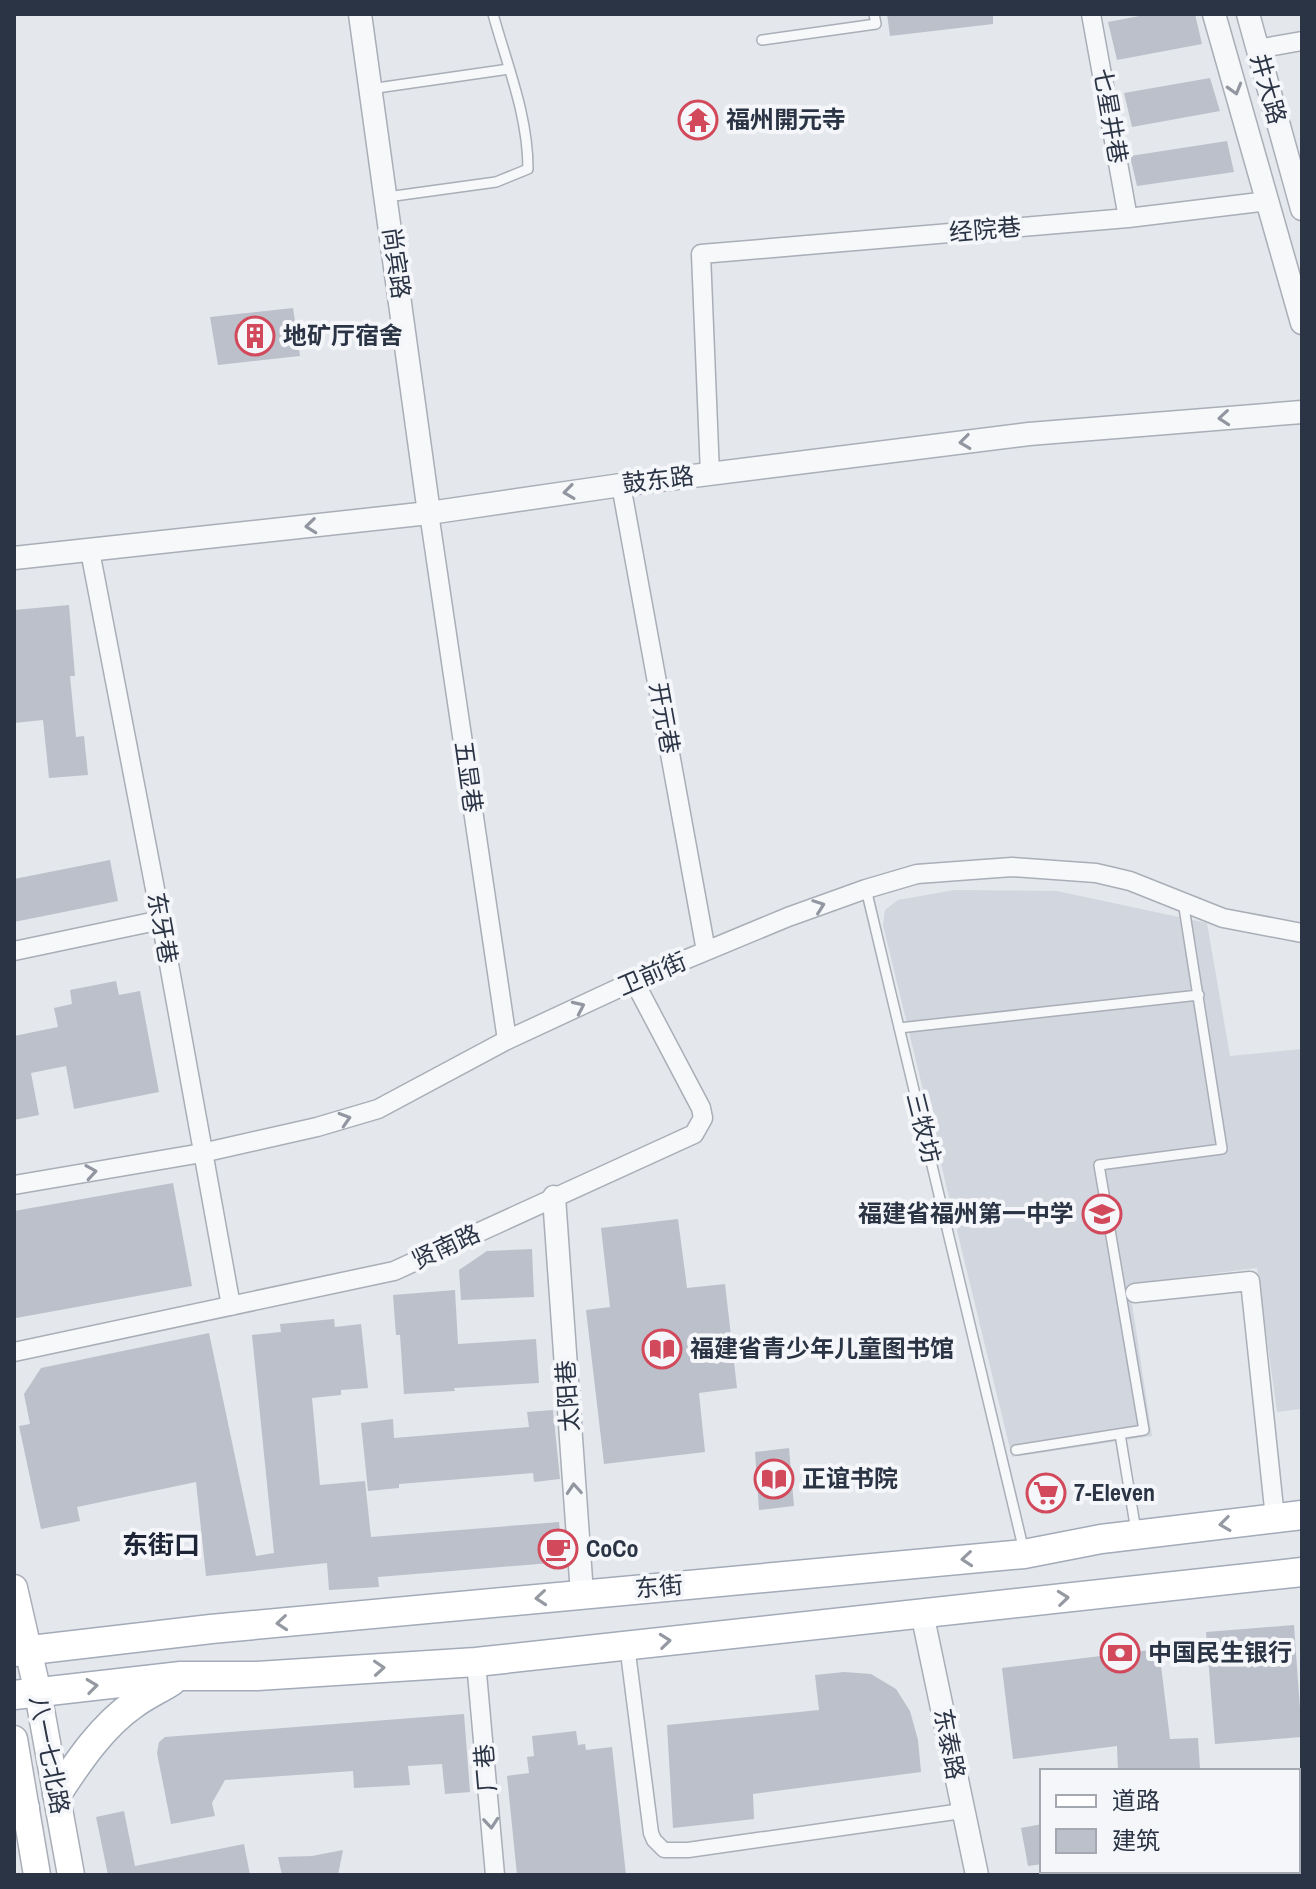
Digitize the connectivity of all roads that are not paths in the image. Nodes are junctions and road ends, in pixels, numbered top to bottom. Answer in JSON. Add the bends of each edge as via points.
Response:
{"nodes":[{"id":1,"x":360,"y":14,"type":"edge"},
{"id":2,"x":493,"y":14,"type":"edge"},
{"id":3,"x":874,"y":14,"type":"edge"},
{"id":4,"x":1091,"y":14,"type":"edge"},
{"id":5,"x":1214,"y":14,"type":"edge"},
{"id":6,"x":1248,"y":14,"type":"edge"},
{"id":7,"x":762,"y":40,"type":"dead end"},
{"id":8,"x":1302,"y":41,"type":"edge"},
{"id":9,"x":1257,"y":49,"type":"junction"},
{"id":10,"x":509,"y":69,"type":"junction"},
{"id":11,"x":370,"y":89,"type":"junction"},
{"id":12,"x":387,"y":197,"type":"junction"},
{"id":13,"x":1268,"y":201,"type":"junction"},
{"id":14,"x":1302,"y":209,"type":"edge"},
{"id":15,"x":1128,"y":218,"type":"junction"},
{"id":16,"x":1302,"y":323,"type":"edge"},
{"id":17,"x":1302,"y":412,"type":"edge"},
{"id":18,"x":710,"y":474,"type":"junction"},
{"id":19,"x":621,"y":485,"type":"junction"},
{"id":20,"x":429,"y":513,"type":"junction"},
{"id":21,"x":90,"y":551,"type":"junction"},
{"id":22,"x":14,"y":558,"type":"edge"},
{"id":23,"x":866,"y":889,"type":"junction"},
{"id":24,"x":1183,"y":900,"type":"junction"},
{"id":25,"x":161,"y":920,"type":"junction"},
{"id":26,"x":1302,"y":933,"type":"edge"},
{"id":27,"x":14,"y":951,"type":"edge"},
{"id":28,"x":706,"y":951,"type":"junction"},
{"id":29,"x":634,"y":981,"type":"junction"},
{"id":30,"x":1199,"y":995,"type":"junction"},
{"id":31,"x":899,"y":1028,"type":"junction"},
{"id":32,"x":507,"y":1040,"type":"junction"},
{"id":33,"x":202,"y":1153,"type":"junction"},
{"id":34,"x":14,"y":1185,"type":"edge"},
{"id":35,"x":554,"y":1197,"type":"junction"},
{"id":36,"x":1135,"y":1293,"type":"dead end"},
{"id":37,"x":231,"y":1306,"type":"junction"},
{"id":38,"x":14,"y":1352,"type":"edge"},
{"id":39,"x":1120,"y":1434,"type":"junction"},
{"id":40,"x":1016,"y":1450,"type":"dead end"},
{"id":41,"x":1289,"y":1516,"type":"edge"},
{"id":42,"x":1137,"y":1534,"type":"junction"},
{"id":43,"x":1024,"y":1554,"type":"junction"},
{"id":44,"x":1302,"y":1572,"type":"edge"},
{"id":45,"x":14,"y":1588,"type":"edge"},
{"id":46,"x":582,"y":1594,"type":"junction"},
{"id":47,"x":922,"y":1613,"type":"junction"},
{"id":48,"x":627,"y":1645,"type":"junction"},
{"id":49,"x":21,"y":1651,"type":"edge"},
{"id":50,"x":476,"y":1662,"type":"junction"},
{"id":51,"x":181,"y":1676,"type":"junction"},
{"id":52,"x":26,"y":1694,"type":"edge"},
{"id":53,"x":14,"y":1739,"type":"edge"},
{"id":54,"x":57,"y":1794,"type":"junction"},
{"id":55,"x":20,"y":1798,"type":"edge"},
{"id":56,"x":962,"y":1811,"type":"junction"},
{"id":57,"x":37,"y":1875,"type":"edge"},
{"id":58,"x":71,"y":1875,"type":"edge"},
{"id":59,"x":495,"y":1875,"type":"edge"},
{"id":60,"x":977,"y":1875,"type":"edge"}],
"edges":[{"from":1,"to":11,"type":"street","name":"尚宾路"},
{"from":2,"to":10,"type":"lane"},
{"from":3,"to":7,"type":"lane","via":[[876,24]]},
{"from":4,"to":15,"type":"street","name":"七星井巷"},
{"from":5,"to":13,"type":"street","one_way":true},
{"from":6,"to":9,"type":"street","name":"井大路"},
{"from":8,"to":9,"type":"street"},
{"from":9,"to":14,"type":"street","name":"井大路"},
{"from":10,"to":11,"type":"lane"},
{"from":10,"to":12,"type":"lane","via":[[519,98],[528,169],[496,182]]},
{"from":11,"to":12,"type":"street","name":"尚宾路"},
{"from":12,"to":20,"type":"street","name":"尚宾路"},
{"from":13,"to":15,"type":"street","name":"经院巷"},
{"from":13,"to":16,"type":"street"},
{"from":15,"to":18,"type":"street","name":"经院巷","via":[[701,254]]},
{"from":17,"to":18,"type":"street","name":"鼓东路","one_way":true,"via":[[1029,434]]},
{"from":18,"to":19,"type":"street","name":"鼓东路"},
{"from":19,"to":20,"type":"street","name":"鼓东路","one_way":true},
{"from":19,"to":28,"type":"street","name":"开元巷"},
{"from":20,"to":21,"type":"street","name":"鼓东路","one_way":true},
{"from":20,"to":32,"type":"street","name":"五显巷"},
{"from":21,"to":22,"type":"street","name":"鼓东路"},
{"from":21,"to":25,"type":"street","name":"东牙巷"},
{"from":23,"to":24,"type":"street","name":"卫前街","via":[[917,874],[1012,867],[1096,873]]},
{"from":28,"to":23,"type":"street","name":"卫前街","one_way":true},
{"from":23,"to":31,"type":"lane","name":"三牧坊"},
{"from":24,"to":26,"type":"street","name":"卫前街","via":[[1223,918]]},
{"from":24,"to":30,"type":"lane"},
{"from":25,"to":27,"type":"street"},
{"from":25,"to":33,"type":"street","name":"东牙巷"},
{"from":28,"to":29,"type":"street","name":"卫前街"},
{"from":32,"to":29,"type":"street","name":"卫前街","one_way":true},
{"from":29,"to":35,"type":"street","name":"贤南路","via":[[703,1118],[694,1134]]},
{"from":30,"to":31,"type":"lane"},
{"from":30,"to":39,"type":"lane","via":[[1222,1149],[1099,1165],[1144,1430]]},
{"from":31,"to":43,"type":"lane","name":"三牧坊"},
{"from":33,"to":32,"type":"street","name":"卫前街","one_way":true,"via":[[378,1109]]},
{"from":34,"to":33,"type":"street","name":"卫前街","one_way":true},
{"from":33,"to":37,"type":"street","name":"东牙巷"},
{"from":35,"to":37,"type":"street","name":"贤南路","via":[[394,1271]]},
{"from":46,"to":35,"type":"street","name":"太阳巷","one_way":true},
{"from":36,"to":41,"type":"street","via":[[1250,1281]]},
{"from":37,"to":38,"type":"street","name":"贤南路"},
{"from":39,"to":40,"type":"lane"},
{"from":39,"to":42,"type":"lane"},
{"from":41,"to":42,"type":"main road","name":"东街","one_way":true},
{"from":42,"to":43,"type":"main road","name":"东街"},
{"from":43,"to":46,"type":"main road","name":"东街","one_way":true},
{"from":47,"to":44,"type":"main road","one_way":true},
{"from":45,"to":49,"type":"main road","name":"八一七北路"},
{"from":46,"to":49,"type":"main road","name":"东街","one_way":true},
{"from":48,"to":47,"type":"main road","one_way":true},
{"from":47,"to":56,"type":"street","name":"东泰路"},
{"from":48,"to":50,"type":"main road"},
{"from":48,"to":56,"type":"street","via":[[651,1833],[664,1850]]},
{"from":49,"to":52,"type":"main road","name":"八一七北路"},
{"from":51,"to":50,"type":"main road","one_way":true},
{"from":50,"to":59,"type":"street","name":"厂巷","one_way":true},
{"from":52,"to":51,"type":"main road","one_way":true},
{"from":51,"to":54,"type":"main road","via":[[116,1720]]},
{"from":52,"to":54,"type":"main road","name":"八一七北路"},
{"from":53,"to":55,"type":"main road","name":"八一七北路"},
{"from":54,"to":58,"type":"main road","name":"八一七北路"},
{"from":55,"to":57,"type":"main road","name":"八一七北路"},
{"from":56,"to":60,"type":"street","name":"东泰路"}]}
